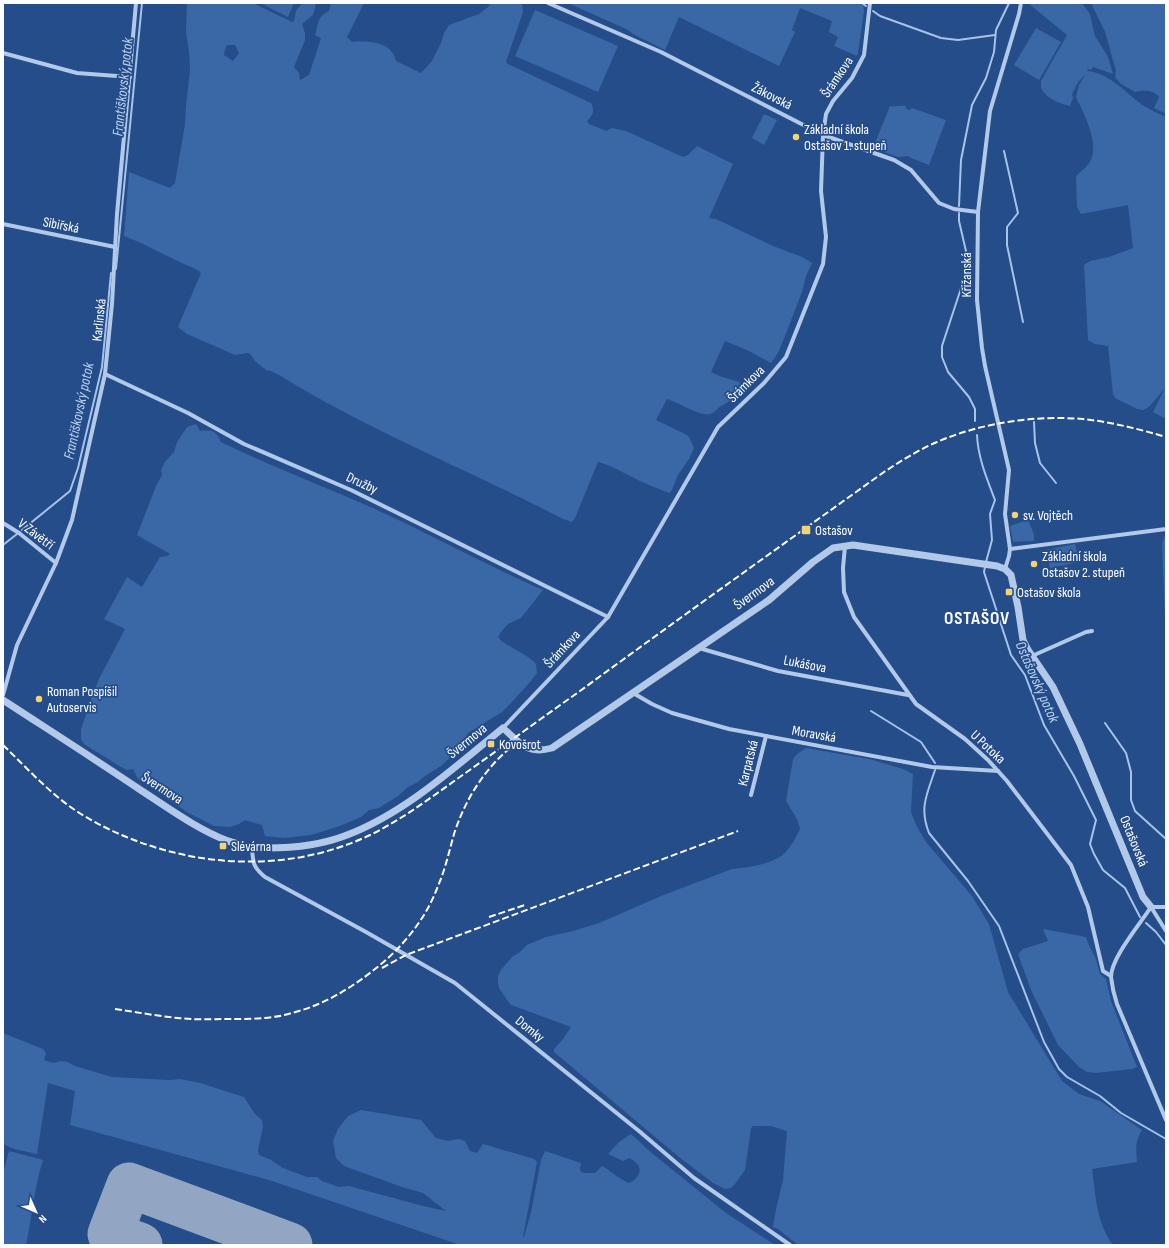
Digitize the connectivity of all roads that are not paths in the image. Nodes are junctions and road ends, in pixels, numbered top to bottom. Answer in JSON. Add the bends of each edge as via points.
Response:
{"nodes":[{"id":1,"x":136,"y":3,"type":"edge"},
{"id":2,"x":548,"y":3,"type":"edge"},
{"id":3,"x":870,"y":3,"type":"edge"},
{"id":4,"x":1021,"y":3,"type":"edge"},
{"id":5,"x":3,"y":53,"type":"edge"},
{"id":6,"x":130,"y":77,"type":"junction"},
{"id":7,"x":823,"y":135,"type":"junction"},
{"id":8,"x":978,"y":212,"type":"junction"},
{"id":9,"x":3,"y":224,"type":"edge"},
{"id":10,"x":116,"y":247,"type":"junction"},
{"id":11,"x":105,"y":374,"type":"junction"},
{"id":12,"x":3,"y":523,"type":"edge"},
{"id":13,"x":1166,"y":529,"type":"edge"},
{"id":14,"x":845,"y":546,"type":"junction"},
{"id":15,"x":1010,"y":549,"type":"junction"},
{"id":16,"x":56,"y":563,"type":"junction"},
{"id":17,"x":1005,"y":569,"type":"junction"},
{"id":18,"x":608,"y":617,"type":"junction"},
{"id":19,"x":1092,"y":631,"type":"dead end"},
{"id":20,"x":698,"y":648,"type":"junction"},
{"id":21,"x":1032,"y":656,"type":"junction"},
{"id":22,"x":633,"y":693,"type":"junction"},
{"id":23,"x":3,"y":695,"type":"edge"},
{"id":24,"x":908,"y":695,"type":"junction"},
{"id":25,"x":3,"y":700,"type":"edge"},
{"id":26,"x":503,"y":728,"type":"junction"},
{"id":27,"x":766,"y":736,"type":"junction"},
{"id":28,"x":998,"y":771,"type":"junction"},
{"id":29,"x":751,"y":795,"type":"dead end"},
{"id":30,"x":252,"y":848,"type":"junction"},
{"id":31,"x":1151,"y":907,"type":"junction"},
{"id":32,"x":1166,"y":907,"type":"edge"},
{"id":33,"x":1166,"y":931,"type":"edge"},
{"id":34,"x":1111,"y":976,"type":"junction"},
{"id":35,"x":1166,"y":1120,"type":"edge"},
{"id":36,"x":790,"y":1245,"type":"edge"}],
"edges":[{"from":1,"to":6,"type":"street","name":"Karlinská"},
{"from":2,"to":7,"type":"street","name":"Žákovská","via":[[661,52]]},
{"from":3,"to":7,"type":"street","name":"Šrámkova","via":[[864,55],[852,78],[826,114]]},
{"from":4,"to":8,"type":"street","name":"Křižanská","via":[[990,112]]},
{"from":5,"to":6,"type":"street","via":[[77,73]]},
{"from":6,"to":10,"type":"street","name":"Karlinská"},
{"from":7,"to":8,"type":"street","name":"Žákovská","via":[[894,160],[911,170],[939,203],[954,209]]},
{"from":7,"to":18,"type":"street","name":"Šrámkova","via":[[821,191],[826,237],[823,264],[786,357],[764,383],[718,427]]},
{"from":8,"to":15,"type":"street","name":"Křižanská","via":[[977,300],[985,366],[1009,470],[1005,514]]},
{"from":9,"to":10,"type":"street","name":"Sibiřská"},
{"from":10,"to":11,"type":"street","name":"Karlinská"},
{"from":11,"to":16,"type":"street","name":"Karlinská","via":[[72,520]]},
{"from":11,"to":18,"type":"street","name":"Družby","via":[[188,413],[244,444],[351,490]]},
{"from":12,"to":16,"type":"street","name":"V Závětří"},
{"from":13,"to":15,"type":"street"},
{"from":14,"to":17,"type":"street","name":"Švermova","via":[[853,544]]},
{"from":14,"to":20,"type":"street","name":"Švermova","via":[[833,548],[769,600]]},
{"from":14,"to":24,"type":"street","name":"U Potoka","via":[[844,592],[854,617]]},
{"from":15,"to":17,"type":"street","name":"Křižanská"},
{"from":16,"to":23,"type":"street","name":"Karlinská","via":[[17,645]]},
{"from":17,"to":21,"type":"street","name":"Ostašovská","via":[[1011,575],[1024,640]]},
{"from":18,"to":26,"type":"street","name":"Šrámkova"},
{"from":19,"to":21,"type":"street"},
{"from":20,"to":22,"type":"street","name":"Švermova"},
{"from":20,"to":24,"type":"street","name":"Lukášova","via":[[778,671]]},
{"from":21,"to":31,"type":"street","name":"Ostašovská","via":[[1053,687],[1080,744],[1143,897]]},
{"from":22,"to":26,"type":"street","name":"Švermova","via":[[552,748],[545,750],[538,751],[524,746]]},
{"from":22,"to":27,"type":"street","name":"Moravská","via":[[672,713],[707,724]]},
{"from":24,"to":28,"type":"street","name":"U Potoka","via":[[916,704],[965,739]]},
{"from":25,"to":30,"type":"street","name":"Švermova","via":[[204,830]]},
{"from":26,"to":30,"type":"street","name":"Švermova","via":[[418,796],[371,824],[347,835],[317,843],[292,847]]},
{"from":27,"to":28,"type":"street","name":"Moravská","via":[[932,767]]},
{"from":27,"to":29,"type":"street","name":"Karpatská"},
{"from":28,"to":34,"type":"street","name":"U Potoka","via":[[1071,865],[1088,906],[1104,971]]},
{"from":30,"to":36,"type":"street","name":"Domky","via":[[256,870],[265,877],[455,983],[694,1178]]},
{"from":31,"to":32,"type":"street"},
{"from":31,"to":33,"type":"street"},
{"from":31,"to":34,"type":"street","via":[[1117,957]]},
{"from":34,"to":35,"type":"street","via":[[1116,1004]]}]}
